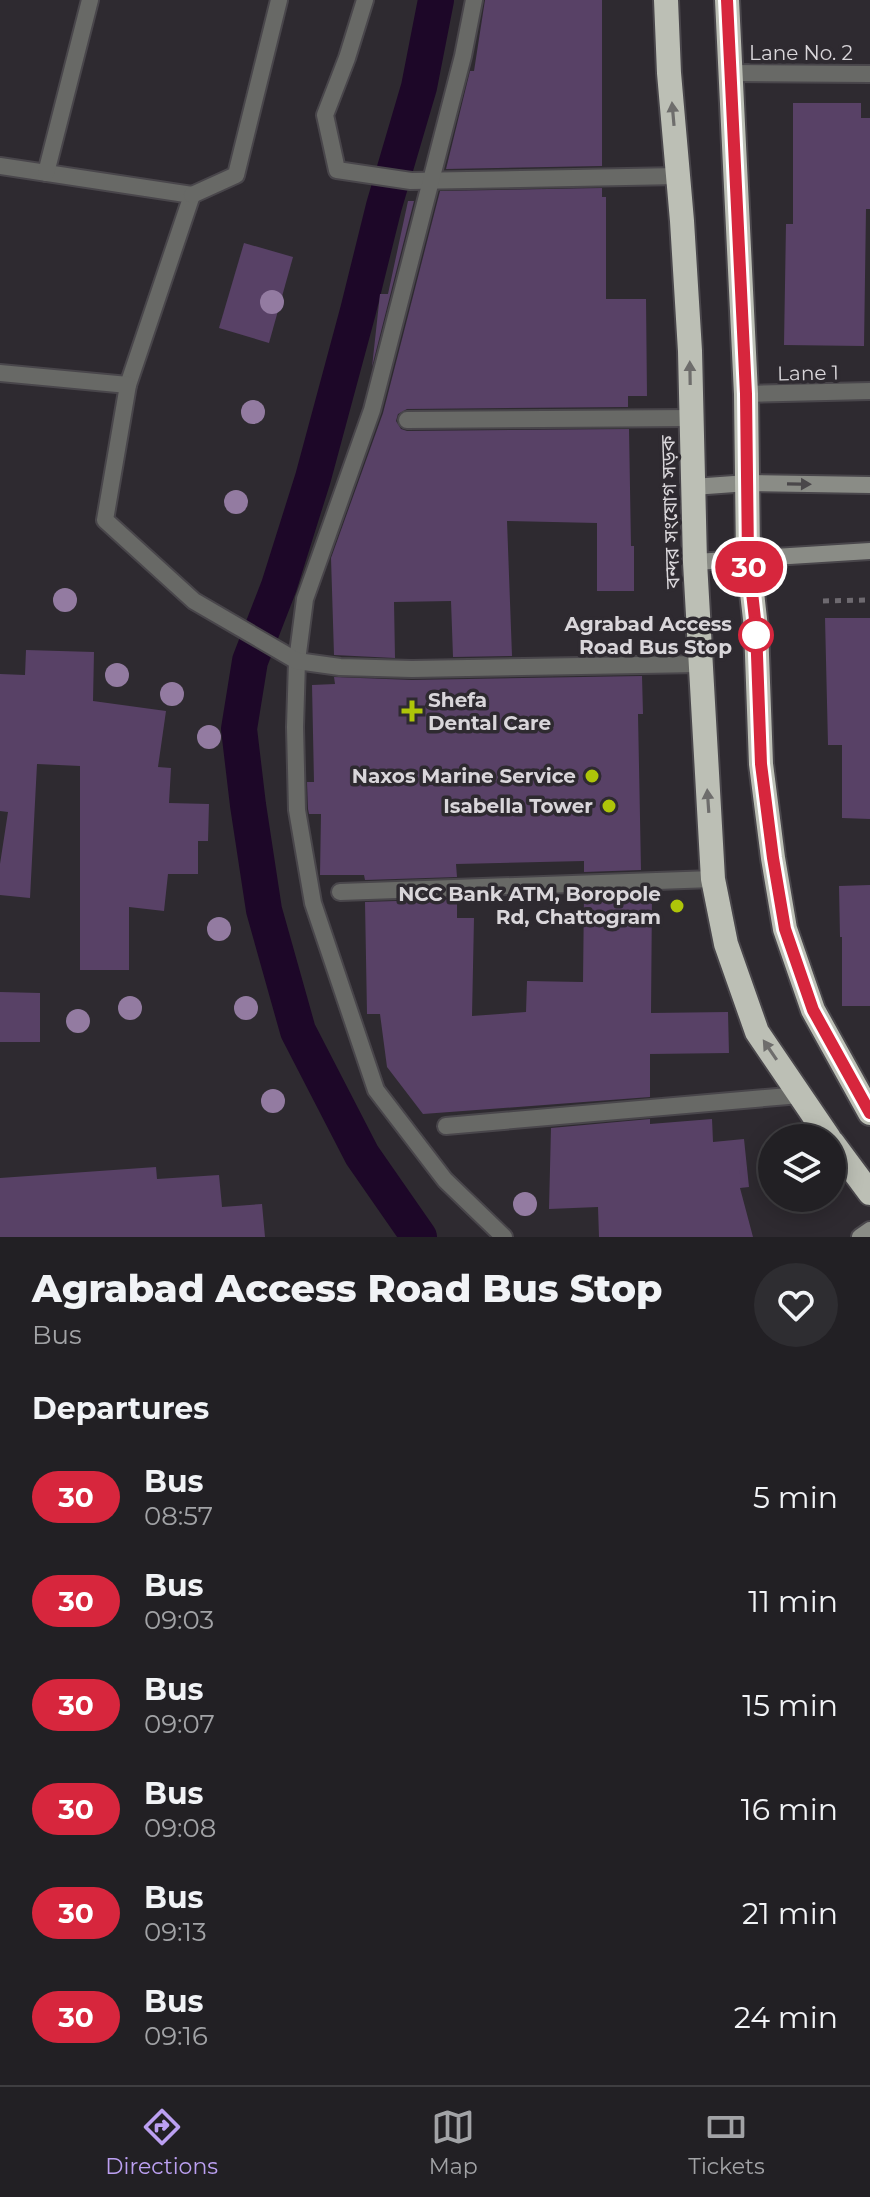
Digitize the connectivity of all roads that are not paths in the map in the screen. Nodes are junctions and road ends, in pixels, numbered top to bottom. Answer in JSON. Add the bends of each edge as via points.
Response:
{"nodes":[{"id":1,"x":90,"y":0,"type":"edge"},
{"id":2,"x":279,"y":0,"type":"edge"},
{"id":3,"x":365,"y":0,"type":"edge"},
{"id":4,"x":474,"y":0,"type":"edge"},
{"id":5,"x":666,"y":0,"type":"edge"},
{"id":6,"x":727,"y":0,"type":"edge"},
{"id":7,"x":731,"y":73,"type":"junction"},
{"id":8,"x":870,"y":74,"type":"edge"},
{"id":9,"x":0,"y":166,"type":"edge"},
{"id":10,"x":46,"y":173,"type":"junction"},
{"id":11,"x":679,"y":176,"type":"junction"},
{"id":12,"x":192,"y":195,"type":"junction"},
{"id":13,"x":0,"y":373,"type":"edge"},
{"id":14,"x":128,"y":385,"type":"junction"},
{"id":15,"x":870,"y":391,"type":"edge"},
{"id":16,"x":746,"y":394,"type":"junction"},
{"id":17,"x":691,"y":418,"type":"junction"},
{"id":18,"x":407,"y":420,"type":"dead end"},
{"id":19,"x":748,"y":483,"type":"junction"},
{"id":20,"x":870,"y":485,"type":"edge"},
{"id":21,"x":693,"y":487,"type":"junction"},
{"id":22,"x":870,"y":551,"type":"edge"},
{"id":23,"x":748,"y":557,"type":"junction"},
{"id":24,"x":695,"y":562,"type":"junction"},
{"id":25,"x":297,"y":661,"type":"junction"},
{"id":26,"x":700,"y":664,"type":"junction"},
{"id":27,"x":713,"y":879,"type":"junction"},
{"id":28,"x":340,"y":892,"type":"dead end"},
{"id":29,"x":800,"y":1095,"type":"junction"},
{"id":30,"x":870,"y":1113,"type":"edge"},
{"id":31,"x":819,"y":1124,"type":"edge"},
{"id":32,"x":446,"y":1126,"type":"dead end"},
{"id":33,"x":846,"y":1161,"type":"edge"},
{"id":34,"x":870,"y":1193,"type":"edge"},
{"id":35,"x":870,"y":1230,"type":"edge"},
{"id":36,"x":504,"y":1237,"type":"edge"},
{"id":37,"x":860,"y":1237,"type":"edge"}],
"edges":[{"from":1,"to":10,"type":"street"},
{"from":2,"to":12,"type":"street","via":[[236,175]]},
{"from":3,"to":11,"type":"street","via":[[325,115],[337,170],[411,181]]},
{"from":4,"to":25,"type":"street","via":[[372,410],[305,599]]},
{"from":11,"to":5,"type":"highway","name":"বন্দর সংযোগ সড়ক","one_way":true},
{"from":6,"to":7,"type":"highway"},
{"from":7,"to":8,"type":"street","name":"Lane No. 2"},
{"from":7,"to":16,"type":"highway"},
{"from":9,"to":10,"type":"street"},
{"from":10,"to":12,"type":"street"},
{"from":17,"to":11,"type":"highway","name":"বন্দর সংযোগ সড়ক","one_way":true},
{"from":12,"to":14,"type":"street"},
{"from":13,"to":14,"type":"street"},
{"from":14,"to":25,"type":"street","via":[[105,520],[194,601]]},
{"from":15,"to":16,"type":"street","name":"Lane 1"},
{"from":16,"to":19,"type":"highway"},
{"from":17,"to":18,"type":"street"},
{"from":17,"to":21,"type":"highway","name":"বন্দর সংযোগ সড়ক"},
{"from":19,"to":20,"type":"main road","one_way":true},
{"from":19,"to":21,"type":"main road"},
{"from":19,"to":23,"type":"highway"},
{"from":21,"to":24,"type":"highway","name":"বন্দর সংযোগ সড়ক"},
{"from":22,"to":23,"type":"main road"},
{"from":23,"to":24,"type":"main road"},
{"from":23,"to":30,"type":"highway","via":[[761,764],[785,929],[813,1010]]},
{"from":24,"to":26,"type":"highway","name":"বন্দর সংযোগ সড়ক"},
{"from":25,"to":26,"type":"street","via":[[412,669]]},
{"from":25,"to":36,"type":"street","via":[[297,810],[313,903],[376,1090],[445,1180]]},
{"from":27,"to":26,"type":"highway","name":"বন্দর সংযোগ সড়ক","one_way":true},
{"from":27,"to":28,"type":"street"},
{"from":29,"to":27,"type":"highway","name":"বন্দর সংযোগ সড়ক","one_way":true,"via":[[757,1032],[726,944]]},
{"from":29,"to":31,"type":"highway","name":"বন্দর সংযোগ সড়ক"},
{"from":29,"to":32,"type":"street"},
{"from":33,"to":34,"type":"highway","name":"বন্দর সংযোগ সড়ক"},
{"from":35,"to":37,"type":"main road"}]}
